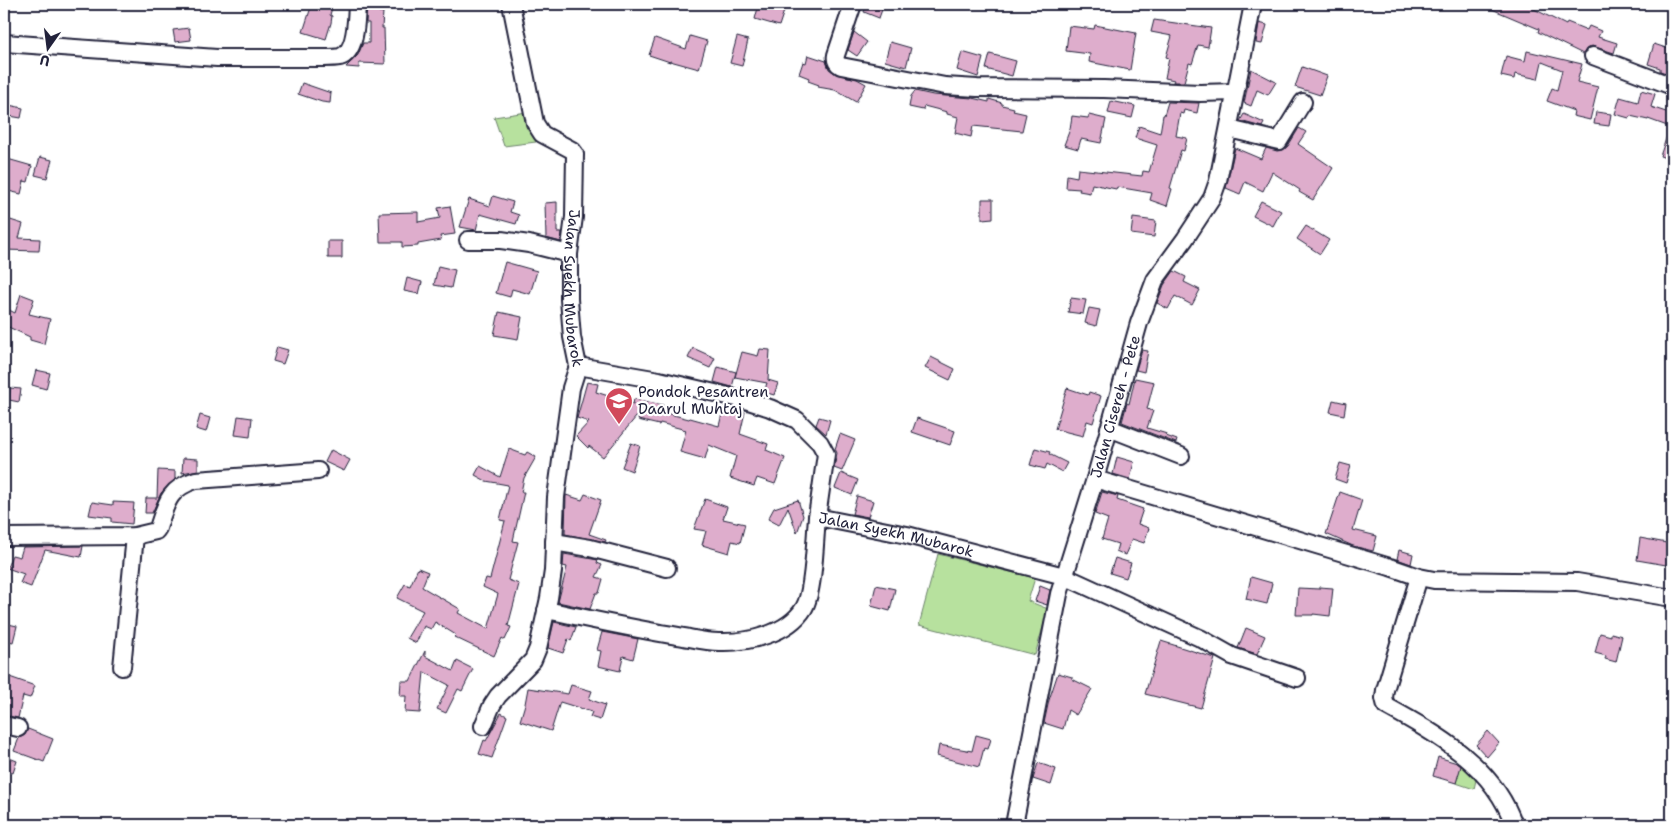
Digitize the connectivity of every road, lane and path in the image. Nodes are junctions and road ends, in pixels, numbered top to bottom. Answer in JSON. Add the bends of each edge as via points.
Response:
{"nodes":[{"id":1,"x":357,"y":4,"type":"edge"},
{"id":2,"x":511,"y":4,"type":"edge"},
{"id":3,"x":853,"y":4,"type":"edge"},
{"id":4,"x":1253,"y":4,"type":"edge"},
{"id":5,"x":4,"y":43,"type":"edge"},
{"id":6,"x":1593,"y":56,"type":"dead end"},
{"id":7,"x":1672,"y":86,"type":"edge"},
{"id":8,"x":1235,"y":92,"type":"junction"},
{"id":9,"x":1303,"y":102,"type":"dead end"},
{"id":10,"x":1229,"y":129,"type":"junction"},
{"id":11,"x":468,"y":240,"type":"dead end"},
{"id":12,"x":569,"y":254,"type":"junction"},
{"id":13,"x":578,"y":366,"type":"junction"},
{"id":14,"x":1109,"y":428,"type":"junction"},
{"id":15,"x":1181,"y":456,"type":"dead end"},
{"id":16,"x":318,"y":472,"type":"dead end"},
{"id":17,"x":1095,"y":479,"type":"junction"},
{"id":18,"x":817,"y":517,"type":"junction"},
{"id":19,"x":135,"y":536,"type":"junction"},
{"id":20,"x":4,"y":537,"type":"edge"},
{"id":21,"x":554,"y":542,"type":"junction"},
{"id":22,"x":667,"y":568,"type":"dead end"},
{"id":23,"x":1064,"y":576,"type":"junction"},
{"id":24,"x":1419,"y":577,"type":"junction"},
{"id":25,"x":1672,"y":598,"type":"edge"},
{"id":26,"x":546,"y":610,"type":"junction"},
{"id":27,"x":122,"y":667,"type":"dead end"},
{"id":28,"x":1297,"y":678,"type":"dead end"},
{"id":29,"x":483,"y":726,"type":"dead end"},
{"id":30,"x":1014,"y":825,"type":"edge"},
{"id":31,"x":1514,"y":825,"type":"edge"}],
"edges":[{"from":1,"to":5,"type":"street","via":[[351,48],[341,57],[217,58]]},
{"from":2,"to":12,"type":"street","name":"Jalan Syekh Mubarok","via":[[535,124],[542,134],[575,154],[574,217]]},
{"from":3,"to":8,"type":"street","via":[[835,60],[841,66],[945,86]]},
{"from":4,"to":8,"type":"street","name":"Jalan Cisereh - Pete"},
{"from":6,"to":7,"type":"street"},
{"from":8,"to":10,"type":"street","name":"Jalan Cisereh - Pete"},
{"from":9,"to":10,"type":"street","via":[[1279,141]]},
{"from":10,"to":14,"type":"street","name":"Jalan Cisereh - Pete","via":[[1212,198],[1155,280],[1139,323]]},
{"from":11,"to":12,"type":"street","via":[[529,244]]},
{"from":12,"to":13,"type":"street","name":"Jalan Syekh Mubarok","via":[[572,337]]},
{"from":13,"to":18,"type":"street","name":"Jalan Syekh Mubarok","via":[[745,400],[797,420],[820,443],[826,454]]},
{"from":13,"to":21,"type":"street","via":[[571,388],[556,497]]},
{"from":14,"to":15,"type":"street"},
{"from":14,"to":17,"type":"street","name":"Jalan Cisereh - Pete"},
{"from":16,"to":19,"type":"street","via":[[196,480],[184,484],[169,498],[156,531]]},
{"from":17,"to":23,"type":"street","name":"Jalan Cisereh - Pete"},
{"from":17,"to":24,"type":"street"},
{"from":18,"to":23,"type":"street","name":"Jalan Syekh Mubarok","via":[[907,535]]},
{"from":18,"to":26,"type":"street","via":[[810,592],[804,607],[793,621],[765,636],[719,642]]},
{"from":19,"to":20,"type":"street"},
{"from":19,"to":27,"type":"street"},
{"from":21,"to":22,"type":"street"},
{"from":21,"to":26,"type":"street"},
{"from":23,"to":28,"type":"street","name":"Jalan Syekh Mubarok","via":[[1232,656]]},
{"from":23,"to":30,"type":"street","name":"Jalan Cisereh - Pete"},
{"from":24,"to":25,"type":"street","via":[[1434,580],[1577,582]]},
{"from":24,"to":31,"type":"street","via":[[1385,690],[1386,706],[1454,746],[1476,766],[1496,788]]},
{"from":26,"to":29,"type":"street","via":[[538,648],[532,660],[498,696]]}]}
